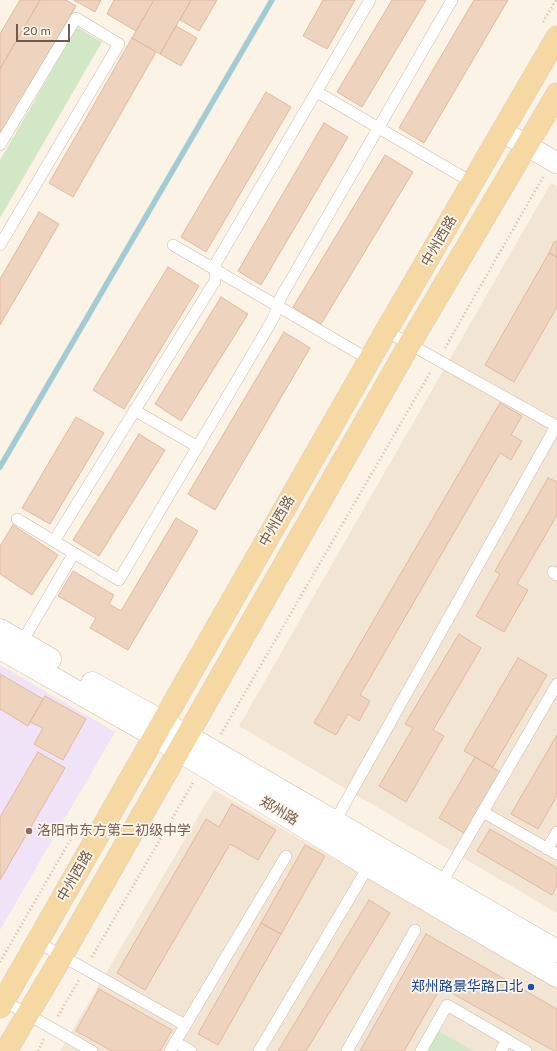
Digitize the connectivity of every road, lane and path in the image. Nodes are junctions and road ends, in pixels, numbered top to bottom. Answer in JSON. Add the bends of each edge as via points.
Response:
{"nodes":[{"id":1,"x":370,"y":0,"type":"edge"},
{"id":2,"x":452,"y":0,"type":"edge"},
{"id":3,"x":557,"y":37,"type":"edge"},
{"id":4,"x":317,"y":92,"type":"junction"},
{"id":5,"x":557,"y":94,"type":"edge"},
{"id":6,"x":379,"y":127,"type":"junction"},
{"id":7,"x":503,"y":132,"type":"junction"},
{"id":8,"x":0,"y":145,"type":"edge"},
{"id":9,"x":527,"y":146,"type":"junction"},
{"id":10,"x":555,"y":162,"type":"edge"},
{"id":11,"x":473,"y":183,"type":"junction"},
{"id":12,"x":0,"y":245,"type":"edge"},
{"id":13,"x":173,"y":246,"type":"dead end"},
{"id":14,"x":215,"y":271,"type":"junction"},
{"id":15,"x":278,"y":307,"type":"junction"},
{"id":16,"x":386,"y":331,"type":"junction"},
{"id":17,"x":409,"y":345,"type":"junction"},
{"id":18,"x":370,"y":360,"type":"junction"},
{"id":19,"x":437,"y":360,"type":"junction"},
{"id":20,"x":134,"y":410,"type":"junction"},
{"id":21,"x":198,"y":447,"type":"junction"},
{"id":22,"x":17,"y":519,"type":"dead end"},
{"id":23,"x":54,"y":541,"type":"junction"},
{"id":24,"x":74,"y":554,"type":"junction"},
{"id":25,"x":0,"y":630,"type":"edge"},
{"id":26,"x":22,"y":642,"type":"junction"},
{"id":27,"x":0,"y":648,"type":"edge"},
{"id":28,"x":557,"y":684,"type":"edge"},
{"id":29,"x":159,"y":729,"type":"junction"},
{"id":30,"x":182,"y":743,"type":"junction"},
{"id":31,"x":207,"y":758,"type":"junction"},
{"id":32,"x":483,"y":812,"type":"junction"},
{"id":33,"x":334,"y":823,"type":"junction"},
{"id":34,"x":557,"y":832,"type":"edge"},
{"id":35,"x":547,"y":849,"type":"junction"},
{"id":36,"x":557,"y":854,"type":"edge"},
{"id":37,"x":286,"y":856,"type":"dead end"},
{"id":38,"x":374,"y":857,"type":"junction"},
{"id":39,"x":441,"y":884,"type":"junction"},
{"id":40,"x":415,"y":930,"type":"dead end"},
{"id":41,"x":37,"y":942,"type":"junction"},
{"id":42,"x":557,"y":951,"type":"edge"},
{"id":43,"x":62,"y":956,"type":"junction"},
{"id":44,"x":85,"y":969,"type":"junction"},
{"id":45,"x":557,"y":976,"type":"edge"},
{"id":46,"x":2,"y":1004,"type":"edge"},
{"id":47,"x":28,"y":1014,"type":"junction"},
{"id":48,"x":185,"y":1025,"type":"junction"},
{"id":49,"x":51,"y":1027,"type":"junction"},
{"id":50,"x":507,"y":1040,"type":"junction"},
{"id":51,"x":172,"y":1046,"type":"edge"},
{"id":52,"x":6,"y":1051,"type":"edge"},
{"id":53,"x":38,"y":1051,"type":"edge"},
{"id":54,"x":92,"y":1051,"type":"edge"},
{"id":55,"x":191,"y":1051,"type":"edge"},
{"id":56,"x":259,"y":1051,"type":"edge"},
{"id":57,"x":347,"y":1051,"type":"edge"},
{"id":58,"x":421,"y":1051,"type":"edge"},
{"id":59,"x":501,"y":1051,"type":"edge"},
{"id":60,"x":526,"y":1051,"type":"edge"}],
"edges":[{"from":1,"to":4,"type":"lane"},
{"from":2,"to":6,"type":"lane"},
{"from":3,"to":7,"type":"main road","name":"中州西路"},
{"from":4,"to":6,"type":"lane"},
{"from":4,"to":14,"type":"lane","via":[[216,263]]},
{"from":5,"to":9,"type":"main road","name":"中州西路"},
{"from":6,"to":11,"type":"lane"},
{"from":6,"to":15,"type":"lane"},
{"from":7,"to":9,"type":"street"},
{"from":7,"to":11,"type":"main road","name":"中州西路"},
{"from":8,"to":12,"type":"lane","via":[[76,18],[119,44]]},
{"from":9,"to":10,"type":"street"},
{"from":9,"to":17,"type":"main road","name":"中州西路"},
{"from":10,"to":19,"type":"path"},
{"from":11,"to":16,"type":"main road","name":"中州西路"},
{"from":13,"to":14,"type":"lane"},
{"from":14,"to":15,"type":"lane"},
{"from":14,"to":20,"type":"lane","via":[[215,280]]},
{"from":15,"to":18,"type":"lane"},
{"from":15,"to":21,"type":"lane"},
{"from":16,"to":17,"type":"lane"},
{"from":16,"to":18,"type":"main road","name":"中州西路"},
{"from":17,"to":19,"type":"lane"},
{"from":17,"to":30,"type":"main road","name":"中州西路"},
{"from":18,"to":29,"type":"main road","name":"中州西路"},
{"from":19,"to":31,"type":"path"},
{"from":19,"to":33,"type":"lane","via":[[556,426]]},
{"from":20,"to":21,"type":"lane"},
{"from":20,"to":23,"type":"lane"},
{"from":21,"to":24,"type":"lane","via":[[119,580]]},
{"from":22,"to":23,"type":"lane"},
{"from":23,"to":24,"type":"lane"},
{"from":24,"to":26,"type":"lane"},
{"from":25,"to":26,"type":"street","name":"郑州路"},
{"from":26,"to":29,"type":"street","name":"郑州路"},
{"from":27,"to":29,"type":"street","name":"郑州路"},
{"from":28,"to":32,"type":"lane"},
{"from":29,"to":30,"type":"street","name":"郑州路"},
{"from":29,"to":41,"type":"main road","name":"中州西路"},
{"from":30,"to":31,"type":"street","name":"郑州路"},
{"from":30,"to":43,"type":"main road","name":"中州西路"},
{"from":31,"to":33,"type":"street","name":"郑州路"},
{"from":31,"to":38,"type":"street","name":"郑州路"},
{"from":31,"to":44,"type":"path"},
{"from":32,"to":35,"type":"lane"},
{"from":32,"to":39,"type":"lane"},
{"from":33,"to":38,"type":"street","name":"郑州路"},
{"from":34,"to":35,"type":"lane"},
{"from":35,"to":36,"type":"lane"},
{"from":37,"to":48,"type":"lane"},
{"from":38,"to":39,"type":"street","name":"郑州路"},
{"from":38,"to":45,"type":"street","name":"郑州路"},
{"from":38,"to":56,"type":"lane"},
{"from":39,"to":42,"type":"street","name":"郑州路"},
{"from":40,"to":57,"type":"lane"},
{"from":41,"to":43,"type":"lane"},
{"from":41,"to":46,"type":"main road","name":"中州西路"},
{"from":43,"to":44,"type":"lane"},
{"from":43,"to":47,"type":"main road","name":"中州西路"},
{"from":44,"to":48,"type":"lane"},
{"from":44,"to":49,"type":"path"},
{"from":46,"to":47,"type":"lane"},
{"from":47,"to":49,"type":"lane"},
{"from":47,"to":52,"type":"main road","name":"中州西路"},
{"from":48,"to":51,"type":"lane"},
{"from":49,"to":53,"type":"path"},
{"from":49,"to":54,"type":"lane"},
{"from":50,"to":58,"type":"lane","via":[[447,1006]]},
{"from":50,"to":59,"type":"lane"},
{"from":50,"to":60,"type":"lane"},
{"from":51,"to":55,"type":"lane"}]}
